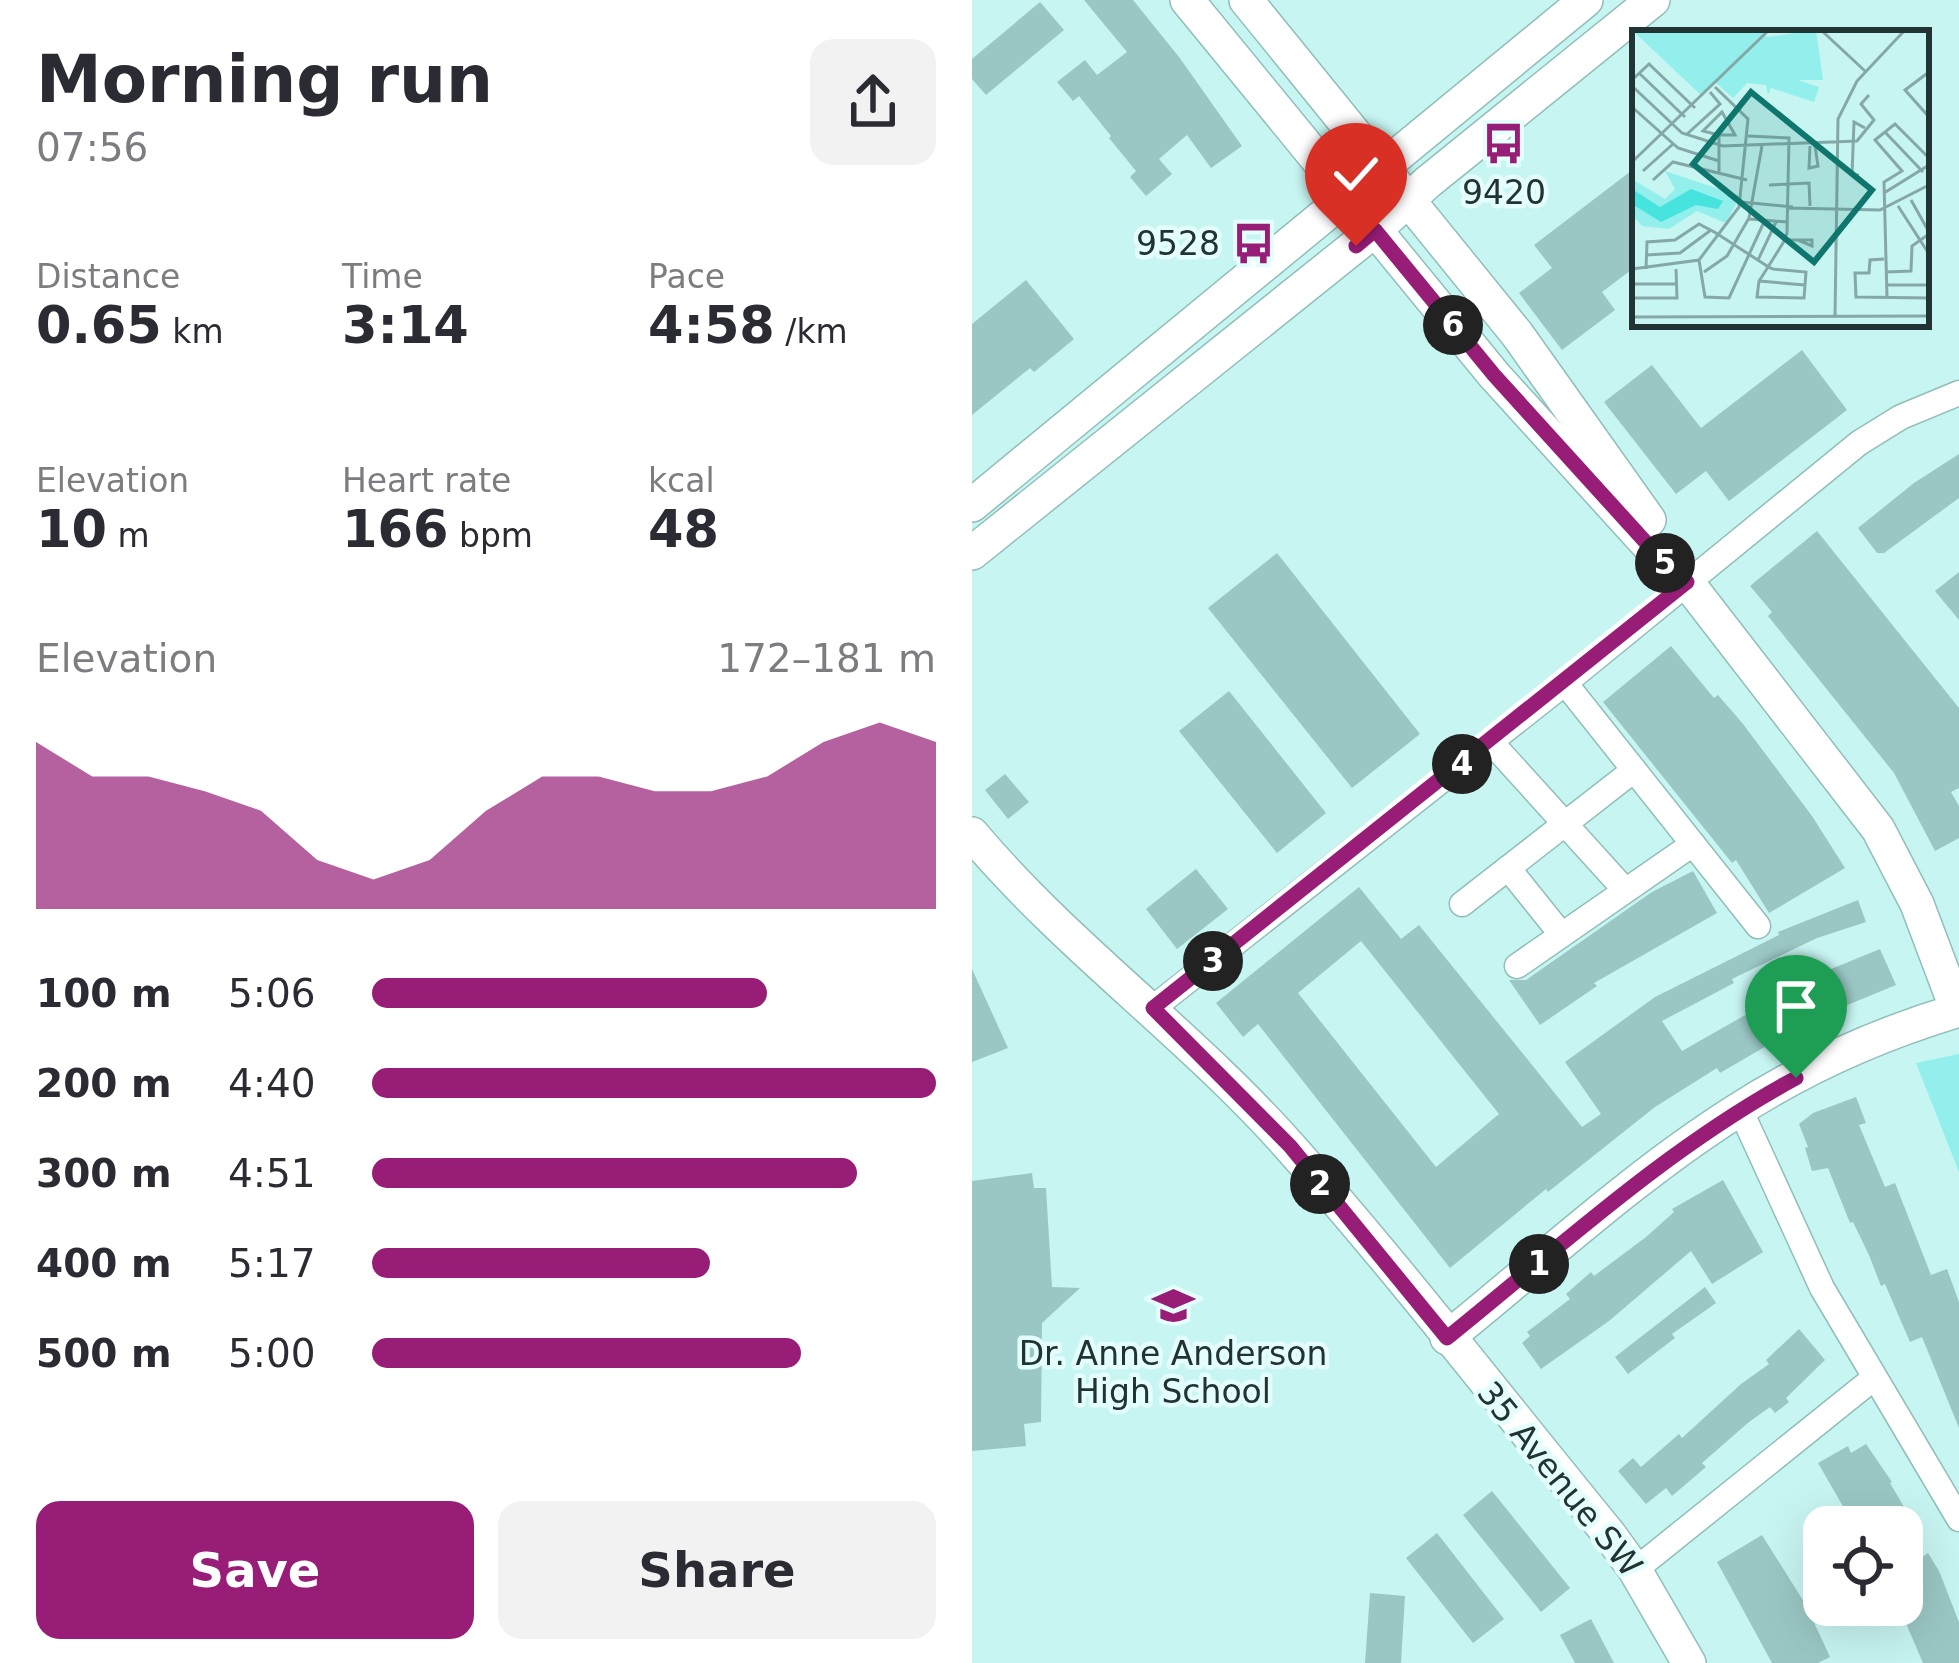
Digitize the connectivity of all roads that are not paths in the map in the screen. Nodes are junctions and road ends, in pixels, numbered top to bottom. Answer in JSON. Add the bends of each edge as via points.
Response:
{"nodes":[{"id":1,"x":1187,"y":0,"type":"edge"},
{"id":2,"x":1246,"y":0,"type":"edge"},
{"id":3,"x":1586,"y":0,"type":"edge"},
{"id":4,"x":1653,"y":0,"type":"edge"},
{"id":5,"x":1382,"y":169,"type":"junction"},
{"id":6,"x":1348,"y":197,"type":"junction"},
{"id":7,"x":1409,"y":202,"type":"junction"},
{"id":8,"x":1375,"y":230,"type":"junction"},
{"id":9,"x":1959,"y":393,"type":"edge"},
{"id":10,"x":972,"y":505,"type":"edge"},
{"id":11,"x":972,"y":553,"type":"edge"},
{"id":12,"x":1687,"y":582,"type":"junction"},
{"id":13,"x":1565,"y":682,"type":"junction"},
{"id":14,"x":1490,"y":742,"type":"junction"},
{"id":15,"x":1634,"y":770,"type":"junction"},
{"id":16,"x":1566,"y":823,"type":"junction"},
{"id":17,"x":972,"y":834,"type":"edge"},
{"id":18,"x":1693,"y":844,"type":"junction"},
{"id":19,"x":1508,"y":868,"type":"junction"},
{"id":20,"x":1625,"y":890,"type":"junction"},
{"id":21,"x":1462,"y":904,"type":"dead end"},
{"id":22,"x":1758,"y":926,"type":"dead end"},
{"id":23,"x":1561,"y":934,"type":"junction"},
{"id":24,"x":1517,"y":966,"type":"dead end"},
{"id":25,"x":1153,"y":1008,"type":"junction"},
{"id":26,"x":1958,"y":1010,"type":"edge"},
{"id":27,"x":1740,"y":1108,"type":"junction"},
{"id":28,"x":1447,"y":1338,"type":"junction"},
{"id":29,"x":1874,"y":1378,"type":"junction"},
{"id":30,"x":1959,"y":1519,"type":"edge"},
{"id":31,"x":1635,"y":1570,"type":"junction"},
{"id":32,"x":1689,"y":1663,"type":"edge"}],
"edges":[{"from":1,"to":6,"type":"street"},
{"from":2,"to":5,"type":"street"},
{"from":3,"to":5,"type":"street"},
{"from":4,"to":7,"type":"street"},
{"from":5,"to":6,"type":"street"},
{"from":5,"to":7,"type":"street"},
{"from":6,"to":8,"type":"street"},
{"from":6,"to":10,"type":"street"},
{"from":7,"to":8,"type":"street"},
{"from":7,"to":12,"type":"street","via":[[1517,334]]},
{"from":8,"to":11,"type":"street"},
{"from":8,"to":12,"type":"street","via":[[1505,388]]},
{"from":9,"to":12,"type":"street","via":[[1859,443]]},
{"from":12,"to":13,"type":"street"},
{"from":12,"to":26,"type":"street","via":[[1878,829]]},
{"from":13,"to":14,"type":"street"},
{"from":13,"to":15,"type":"street"},
{"from":14,"to":16,"type":"street"},
{"from":14,"to":25,"type":"street"},
{"from":15,"to":16,"type":"street"},
{"from":15,"to":18,"type":"street"},
{"from":16,"to":19,"type":"street"},
{"from":16,"to":20,"type":"street"},
{"from":17,"to":25,"type":"street","name":"35 Avenue SW"},
{"from":18,"to":20,"type":"street"},
{"from":18,"to":22,"type":"street"},
{"from":19,"to":21,"type":"street"},
{"from":19,"to":23,"type":"street"},
{"from":20,"to":23,"type":"street"},
{"from":23,"to":24,"type":"street"},
{"from":25,"to":28,"type":"street","name":"35 Avenue SW","via":[[1290,1146]]},
{"from":26,"to":27,"type":"street","via":[[1888,1033]]},
{"from":27,"to":28,"type":"street"},
{"from":27,"to":29,"type":"street","via":[[1822,1288]]},
{"from":28,"to":31,"type":"street","name":"35 Avenue SW"},
{"from":29,"to":30,"type":"street"},
{"from":29,"to":31,"type":"street"},
{"from":31,"to":32,"type":"street","name":"35 Avenue SW"}]}
